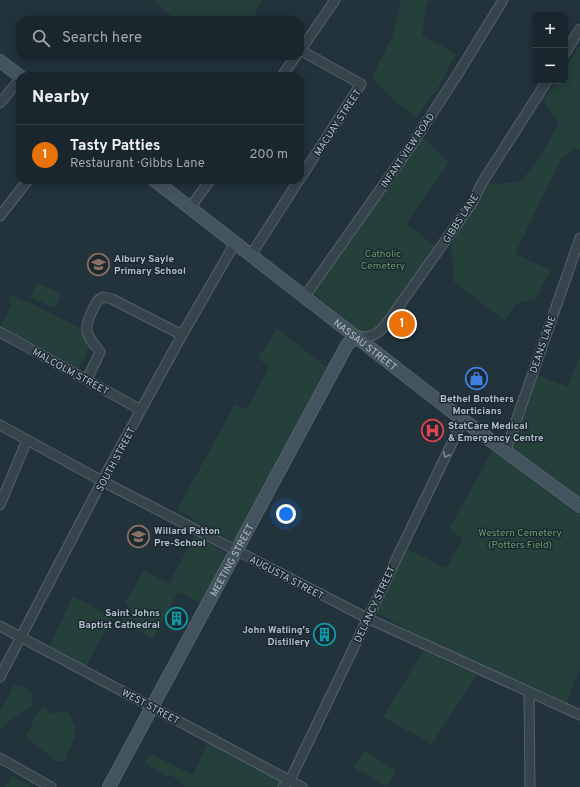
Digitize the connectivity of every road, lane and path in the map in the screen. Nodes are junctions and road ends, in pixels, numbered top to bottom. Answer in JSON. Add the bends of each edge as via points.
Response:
{"nodes":[{"id":1,"x":335,"y":0,"type":"edge"},
{"id":2,"x":503,"y":0,"type":"edge"},
{"id":3,"x":580,"y":29,"type":"edge"},
{"id":4,"x":304,"y":44,"type":"edge"},
{"id":5,"x":568,"y":48,"type":"edge"},
{"id":6,"x":304,"y":52,"type":"edge"},
{"id":7,"x":293,"y":60,"type":"edge"},
{"id":8,"x":0,"y":61,"type":"edge"},
{"id":9,"x":285,"y":72,"type":"edge"},
{"id":10,"x":16,"y":74,"type":"edge"},
{"id":11,"x":16,"y":82,"type":"edge"},
{"id":12,"x":545,"y":84,"type":"edge"},
{"id":13,"x":0,"y":103,"type":"edge"},
{"id":14,"x":304,"y":174,"type":"edge"},
{"id":15,"x":25,"y":184,"type":"edge"},
{"id":16,"x":159,"y":184,"type":"edge"},
{"id":17,"x":207,"y":184,"type":"edge"},
{"id":18,"x":297,"y":184,"type":"edge"},
{"id":19,"x":190,"y":208,"type":"junction"},
{"id":20,"x":0,"y":216,"type":"edge"},
{"id":21,"x":580,"y":238,"type":"edge"},
{"id":22,"x":235,"y":243,"type":"junction"},
{"id":23,"x":251,"y":255,"type":"junction"},
{"id":24,"x":304,"y":296,"type":"junction"},
{"id":25,"x":0,"y":332,"type":"edge"},
{"id":26,"x":182,"y":335,"type":"junction"},
{"id":27,"x":358,"y":337,"type":"junction"},
{"id":28,"x":87,"y":379,"type":"junction"},
{"id":29,"x":141,"y":410,"type":"junction"},
{"id":30,"x":463,"y":420,"type":"junction"},
{"id":31,"x":0,"y":425,"type":"edge"},
{"id":32,"x":27,"y":440,"type":"junction"},
{"id":33,"x":506,"y":450,"type":"junction"},
{"id":34,"x":102,"y":481,"type":"junction"},
{"id":35,"x":0,"y":505,"type":"edge"},
{"id":36,"x":580,"y":506,"type":"edge"},
{"id":37,"x":236,"y":550,"type":"junction"},
{"id":38,"x":367,"y":618,"type":"junction"},
{"id":39,"x":0,"y":626,"type":"edge"},
{"id":40,"x":22,"y":638,"type":"junction"},
{"id":41,"x":0,"y":677,"type":"edge"},
{"id":42,"x":529,"y":692,"type":"junction"},
{"id":43,"x":152,"y":707,"type":"junction"},
{"id":44,"x":580,"y":715,"type":"edge"},
{"id":45,"x":0,"y":758,"type":"edge"},
{"id":46,"x":288,"y":779,"type":"junction"},
{"id":47,"x":51,"y":787,"type":"edge"},
{"id":48,"x":109,"y":787,"type":"edge"},
{"id":49,"x":283,"y":787,"type":"edge"},
{"id":50,"x":302,"y":787,"type":"edge"},
{"id":51,"x":530,"y":787,"type":"edge"}],
"edges":[{"from":1,"to":4,"type":"street"},
{"from":2,"to":24,"type":"street","name":"INFANT VIEW ROAD","via":[[413,143]]},
{"from":3,"to":5,"type":"street"},
{"from":6,"to":14,"type":"street","name":"MACUAY STREET","via":[[362,84]]},
{"from":7,"to":9,"type":"street"},
{"from":8,"to":10,"type":"main road"},
{"from":11,"to":13,"type":"street"},
{"from":12,"to":27,"type":"street","name":"GIBBS LANE","via":[[472,203],[387,323],[375,336]]},
{"from":15,"to":20,"type":"street"},
{"from":16,"to":19,"type":"main road","name":"NASSAU STREET"},
{"from":17,"to":19,"type":"street"},
{"from":18,"to":23,"type":"street","name":"MACUAY STREET"},
{"from":19,"to":22,"type":"main road","name":"NASSAU STREET"},
{"from":21,"to":33,"type":"street","name":"DEANS LANE"},
{"from":22,"to":23,"type":"main road","name":"NASSAU STREET"},
{"from":22,"to":26,"type":"street","name":"SOUTH STREET"},
{"from":23,"to":24,"type":"main road","name":"NASSAU STREET"},
{"from":24,"to":27,"type":"main road","name":"NASSAU STREET"},
{"from":25,"to":28,"type":"street","name":"MALCOLM STREET"},
{"from":26,"to":28,"type":"street","via":[[112,299],[98,299],[86,323],[87,335],[100,352]]},
{"from":26,"to":29,"type":"street","name":"SOUTH STREET"},
{"from":27,"to":30,"type":"main road","name":"NASSAU STREET"},
{"from":27,"to":37,"type":"main road","name":"MEETING STREET","via":[[347,345]]},
{"from":28,"to":29,"type":"street","name":"MALCOLM STREET"},
{"from":29,"to":34,"type":"street","name":"SOUTH STREET"},
{"from":30,"to":33,"type":"main road","name":"NASSAU STREET"},
{"from":30,"to":38,"type":"street","name":"DELANCY STREET","one_way":true},
{"from":31,"to":32,"type":"street","name":"AUGUSTA STREET"},
{"from":32,"to":34,"type":"street","name":"AUGUSTA STREET"},
{"from":32,"to":35,"type":"street"},
{"from":33,"to":36,"type":"main road","name":"NASSAU STREET"},
{"from":34,"to":37,"type":"street","name":"AUGUSTA STREET"},
{"from":34,"to":40,"type":"street","name":"SOUTH STREET"},
{"from":37,"to":38,"type":"street","name":"AUGUSTA STREET"},
{"from":37,"to":43,"type":"main road","name":"MEETING STREET"},
{"from":38,"to":42,"type":"street","name":"AUGUSTA STREET"},
{"from":38,"to":46,"type":"street","name":"DELANCY STREET","via":[[293,774]]},
{"from":39,"to":40,"type":"street","name":"WEST STREET"},
{"from":40,"to":41,"type":"street","name":"SOUTH STREET"},
{"from":40,"to":43,"type":"street","name":"WEST STREET"},
{"from":42,"to":44,"type":"street","name":"AUGUSTA STREET"},
{"from":42,"to":51,"type":"street"},
{"from":43,"to":46,"type":"street","name":"WEST STREET"},
{"from":43,"to":48,"type":"main road","name":"MEETING STREET"},
{"from":45,"to":47,"type":"street"},
{"from":46,"to":49,"type":"street","name":"DELANCY STREET"},
{"from":46,"to":50,"type":"street","name":"WEST STREET"}]}
